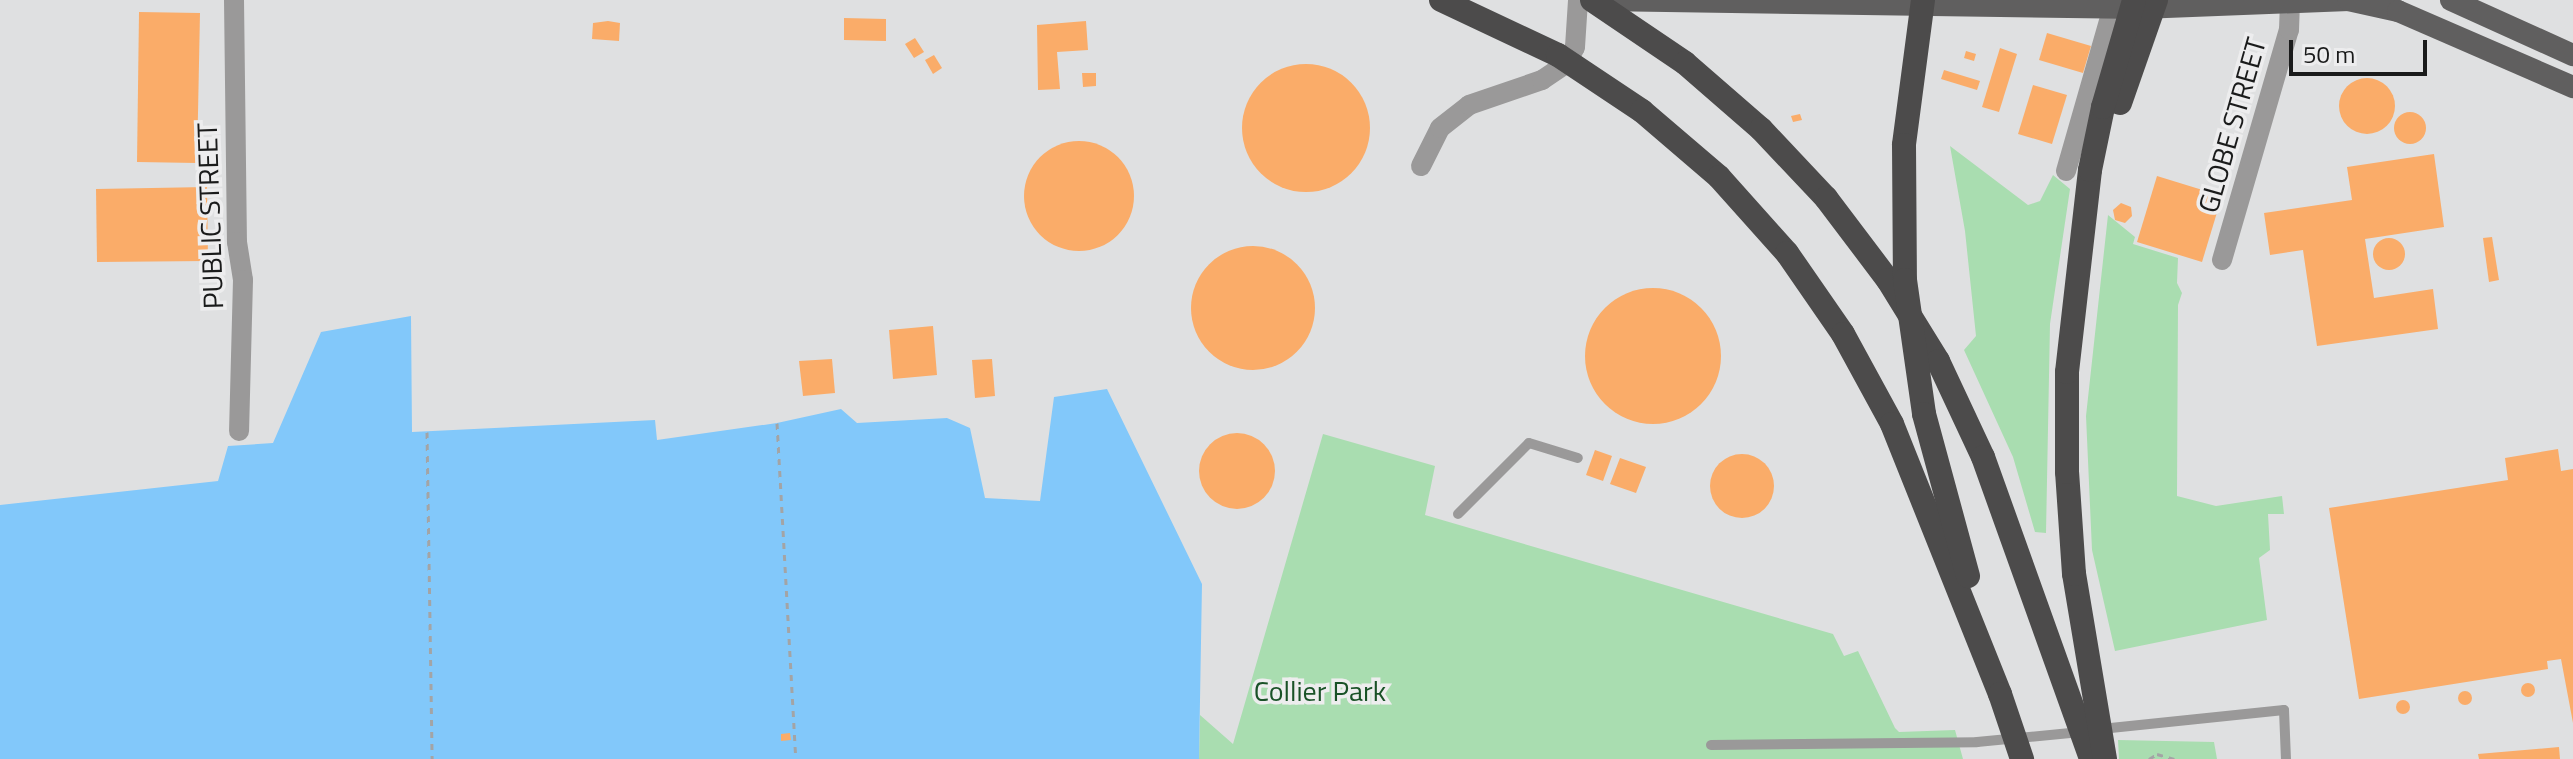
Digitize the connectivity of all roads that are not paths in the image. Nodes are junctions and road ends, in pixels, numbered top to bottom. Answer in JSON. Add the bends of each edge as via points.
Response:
{"nodes":[{"id":1,"x":234,"y":0,"type":"edge"},
{"id":2,"x":1441,"y":0,"type":"edge"},
{"id":3,"x":1578,"y":0,"type":"edge"},
{"id":4,"x":1592,"y":0,"type":"edge"},
{"id":5,"x":1601,"y":0,"type":"edge"},
{"id":6,"x":1923,"y":0,"type":"edge"},
{"id":7,"x":2156,"y":0,"type":"edge"},
{"id":8,"x":2348,"y":0,"type":"edge"},
{"id":9,"x":2289,"y":2,"type":"edge"},
{"id":10,"x":2452,"y":2,"type":"edge"},
{"id":11,"x":2124,"y":4,"type":"edge"},
{"id":12,"x":2573,"y":55,"type":"edge"},
{"id":13,"x":2573,"y":87,"type":"edge"},
{"id":14,"x":1421,"y":166,"type":"dead end"},
{"id":15,"x":2066,"y":171,"type":"dead end"},
{"id":16,"x":2222,"y":260,"type":"dead end"},
{"id":17,"x":2077,"y":264,"type":"junction"},
{"id":18,"x":239,"y":431,"type":"dead end"},
{"id":19,"x":1578,"y":458,"type":"dead end"},
{"id":20,"x":1458,"y":514,"type":"dead end"},
{"id":21,"x":2000,"y":694,"type":"junction"},
{"id":22,"x":1711,"y":745,"type":"dead end"},
{"id":23,"x":2022,"y":759,"type":"edge"},
{"id":24,"x":2091,"y":759,"type":"edge"},
{"id":25,"x":2105,"y":759,"type":"edge"},
{"id":26,"x":2286,"y":759,"type":"edge"}],
"edges":[{"from":1,"to":18,"type":"street","name":"PUBLIC STREET","via":[[237,242],[243,280]]},
{"from":2,"to":21,"type":"highway","via":[[1558,55],[1642,111],[1719,177],[1787,253],[1843,334],[1892,424]]},
{"from":3,"to":14,"type":"street","via":[[1575,47],[1566,64],[1542,80],[1469,105],[1440,128]]},
{"from":4,"to":24,"type":"highway","via":[[1702,77],[1785,152],[1869,252],[1938,361],[1996,488]]},
{"from":5,"to":11,"type":"main road"},
{"from":6,"to":21,"type":"highway","via":[[1904,145],[1902,213],[1909,314],[1932,448]]},
{"from":7,"to":17,"type":"highway","via":[[2114,123]]},
{"from":8,"to":9,"type":"main road"},
{"from":8,"to":13,"type":"main road","via":[[2398,11]]},
{"from":9,"to":11,"type":"main road"},
{"from":9,"to":16,"type":"street","name":"GLOBE STREET","via":[[2289,30]]},
{"from":10,"to":12,"type":"main road"},
{"from":11,"to":15,"type":"street"},
{"from":11,"to":17,"type":"highway"},
{"from":17,"to":25,"type":"highway","via":[[2066,439],[2074,574]]},
{"from":19,"to":20,"type":"lane","via":[[1529,443]]},
{"from":21,"to":23,"type":"highway"},
{"from":22,"to":26,"type":"lane","via":[[1977,742],[2284,710]]}]}
